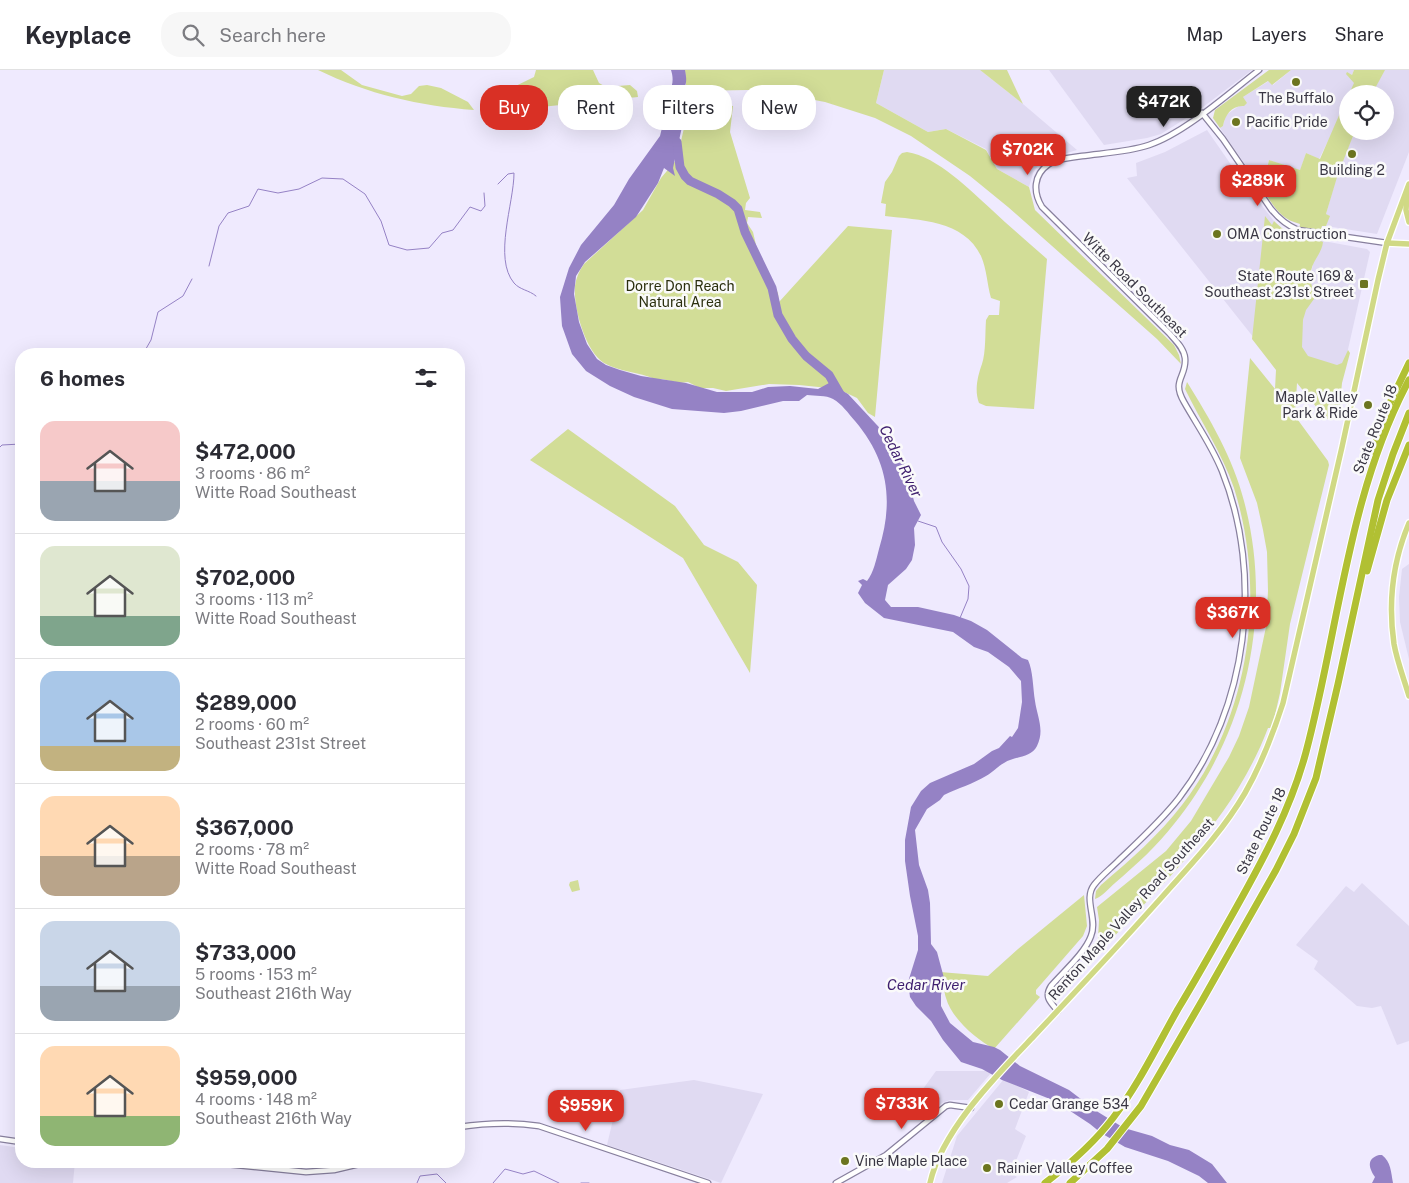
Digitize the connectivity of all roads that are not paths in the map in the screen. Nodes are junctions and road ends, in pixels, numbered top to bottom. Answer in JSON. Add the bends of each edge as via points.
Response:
{"nodes":[{"id":1,"x":1259,"y":70,"type":"edge"},
{"id":2,"x":1202,"y":113,"type":"junction"},
{"id":3,"x":1408,"y":187,"type":"edge"},
{"id":4,"x":1409,"y":222,"type":"edge"},
{"id":5,"x":1387,"y":243,"type":"junction"},
{"id":6,"x":1409,"y":244,"type":"edge"},
{"id":7,"x":1409,"y":363,"type":"edge"},
{"id":8,"x":1409,"y":380,"type":"edge"},
{"id":9,"x":1409,"y":414,"type":"edge"},
{"id":10,"x":1409,"y":445,"type":"edge"},
{"id":11,"x":1360,"y":510,"type":"junction"},
{"id":12,"x":1409,"y":522,"type":"edge"},
{"id":13,"x":1356,"y":602,"type":"junction"},
{"id":14,"x":1409,"y":696,"type":"edge"},
{"id":15,"x":1058,"y":1011,"type":"junction"},
{"id":16,"x":971,"y":1108,"type":"junction"},
{"id":17,"x":465,"y":1126,"type":"edge"},
{"id":18,"x":0,"y":1139,"type":"edge"},
{"id":19,"x":15,"y":1141,"type":"edge"},
{"id":20,"x":266,"y":1168,"type":"edge"},
{"id":21,"x":342,"y":1168,"type":"edge"},
{"id":22,"x":708,"y":1183,"type":"edge"},
{"id":23,"x":836,"y":1183,"type":"edge"},
{"id":24,"x":930,"y":1183,"type":"edge"},
{"id":25,"x":1045,"y":1183,"type":"edge"},
{"id":26,"x":1070,"y":1183,"type":"edge"}],
"edges":[{"from":1,"to":2,"type":"street","name":"Witte Road Southeast"},
{"from":2,"to":5,"type":"street","via":[[1271,209],[1288,226]]},
{"from":2,"to":15,"type":"street","name":"Witte Road Southeast","via":[[1168,137],[1148,146],[1052,162],[1039,174],[1036,184],[1036,194],[1042,207],[1182,349],[1185,359],[1179,392],[1208,439],[1228,488],[1239,526],[1246,595],[1239,661],[1221,722],[1203,761],[1178,800],[1092,888],[1089,898],[1093,918],[1091,936],[1048,992],[1049,1001]]},
{"from":3,"to":4,"type":"main road","via":[[1406,210]]},
{"from":3,"to":5,"type":"main road","name":"Renton Maple Valley Road Southeast"},
{"from":5,"to":6,"type":"main road"},
{"from":5,"to":15,"type":"main road","name":"Renton Maple Valley Road Southeast","via":[[1285,695],[1267,748],[1245,793],[1212,841]]},
{"from":7,"to":11,"type":"highway","via":[[1376,442]]},
{"from":8,"to":11,"type":"highway","name":"State Route 18","via":[[1396,403],[1374,460]]},
{"from":9,"to":13,"type":"highway","name":"State Route 18","via":[[1378,500]]},
{"from":10,"to":13,"type":"highway","via":[[1387,500]]},
{"from":11,"to":25,"type":"highway","name":"State Route 18","via":[[1306,754],[1278,831],[1133,1089],[1106,1126],[1079,1155]]},
{"from":12,"to":14,"type":"main road","via":[[1396,560],[1392,608],[1394,644]]},
{"from":13,"to":26,"type":"highway","name":"State Route 18","via":[[1316,778],[1276,870],[1148,1095],[1118,1136]]},
{"from":15,"to":16,"type":"main road","name":"Renton Maple Valley Road Southeast"},
{"from":16,"to":23,"type":"street","via":[[946,1106],[886,1155]]},
{"from":16,"to":24,"type":"main road","name":"Renton Maple Valley Road Southeast","via":[[942,1150]]},
{"from":17,"to":22,"type":"street","via":[[502,1123],[539,1126]]},
{"from":18,"to":19,"type":"street"},
{"from":20,"to":21,"type":"street","via":[[306,1172]]}]}
